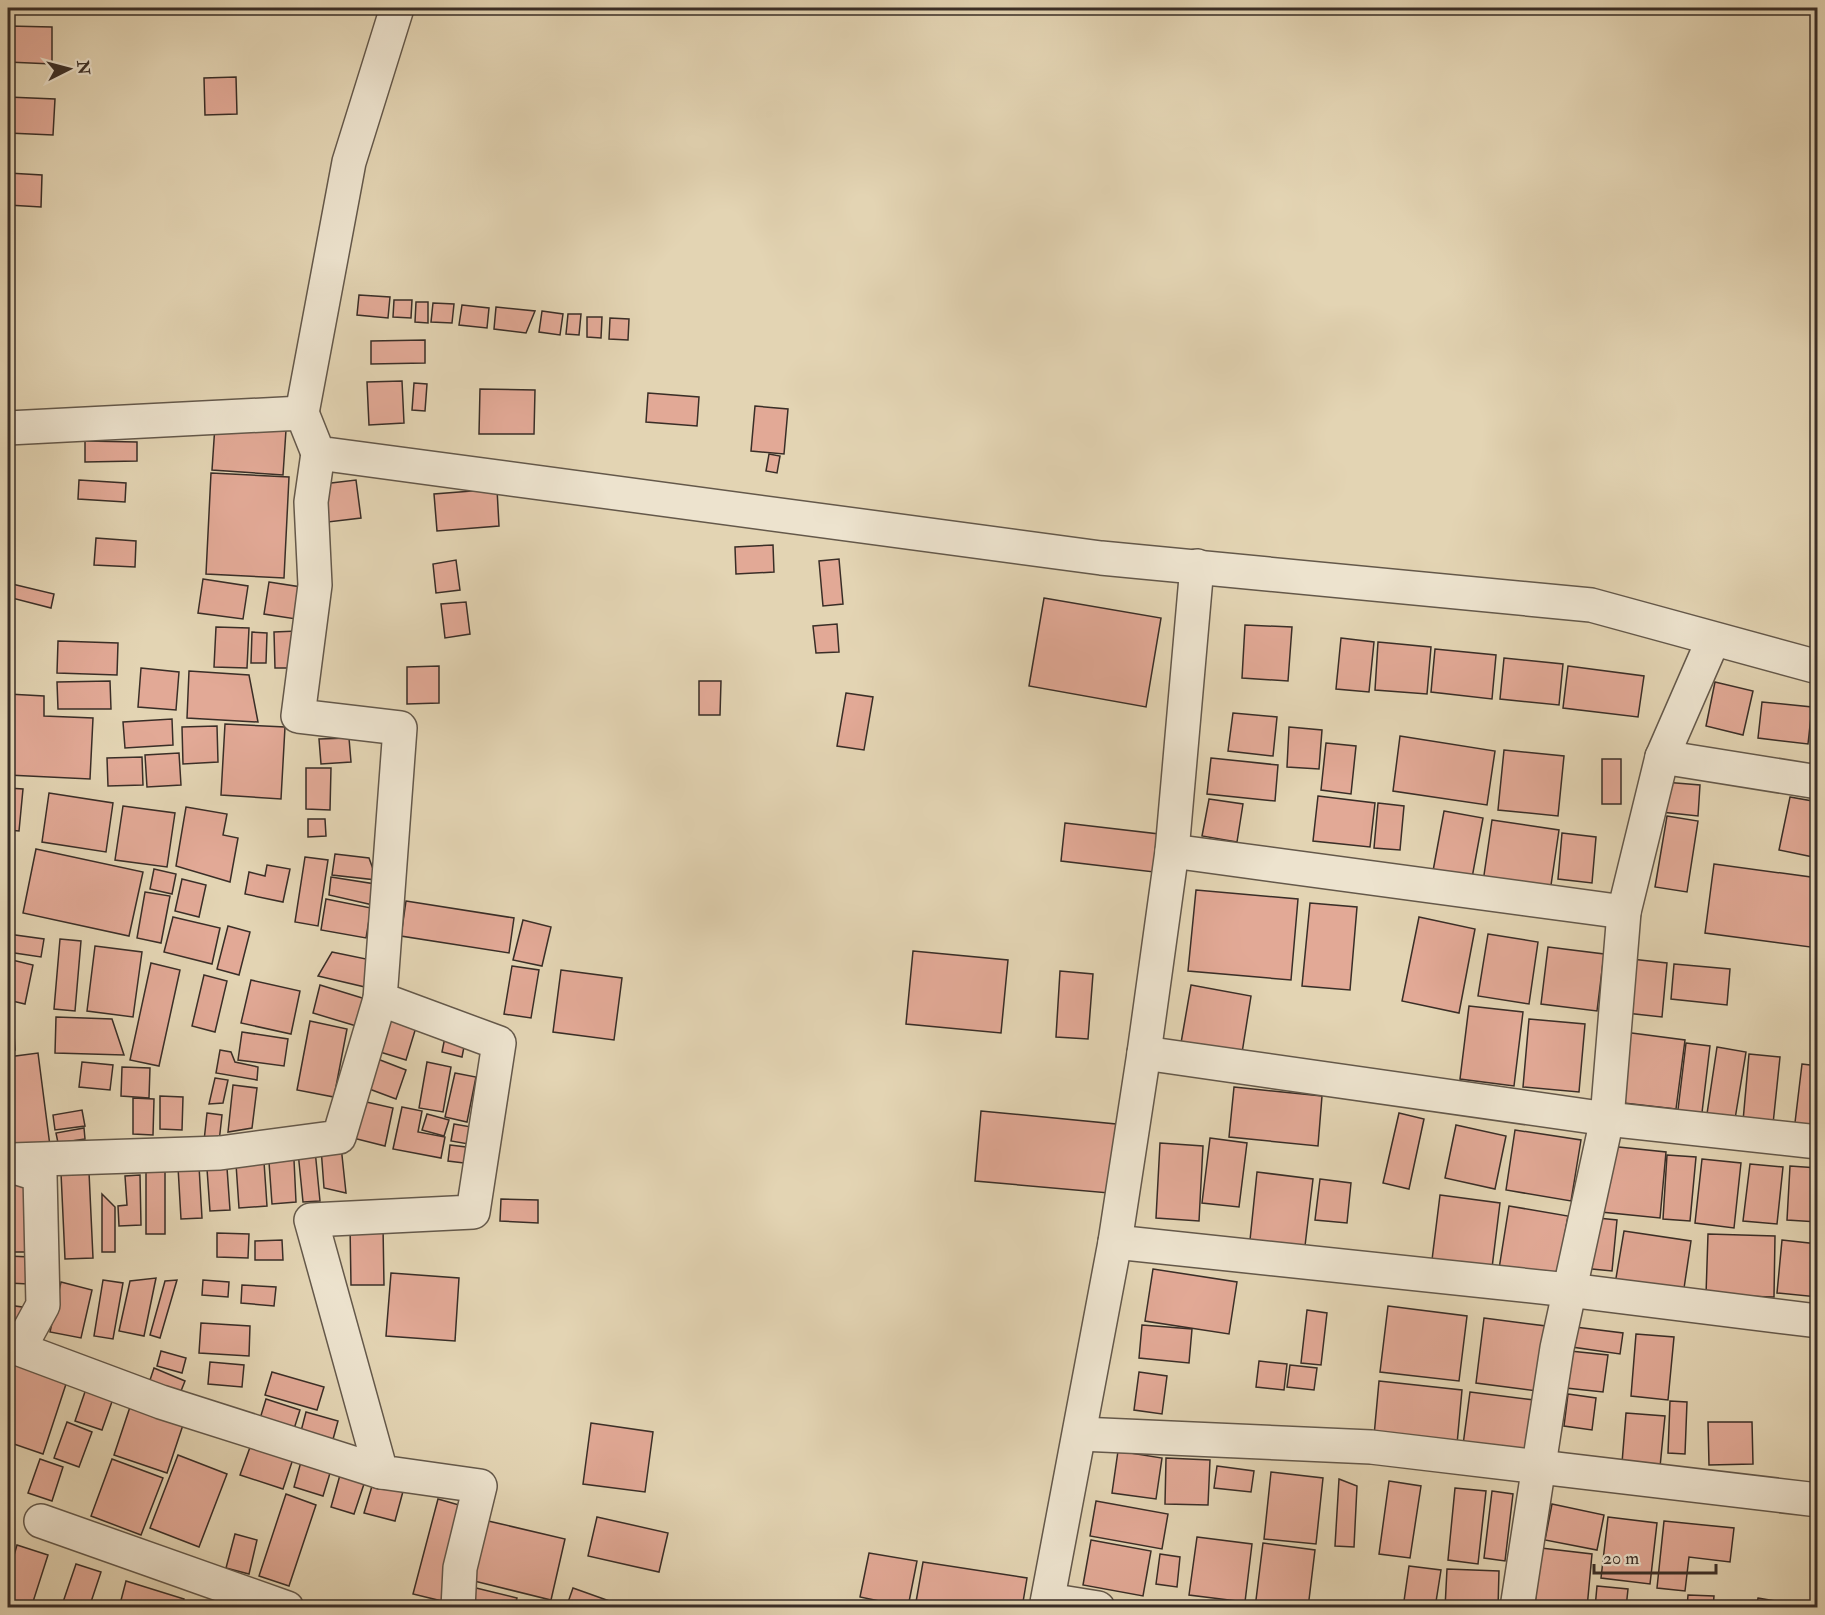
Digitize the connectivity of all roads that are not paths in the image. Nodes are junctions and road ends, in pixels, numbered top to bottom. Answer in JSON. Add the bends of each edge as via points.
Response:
{"nodes":[{"id":1,"x":397,"y":8,"type":"edge"},
{"id":2,"x":302,"y":413,"type":"junction"},
{"id":3,"x":8,"y":428,"type":"edge"},
{"id":4,"x":318,"y":453,"type":"junction"},
{"id":5,"x":1197,"y":566,"type":"junction"},
{"id":6,"x":1713,"y":640,"type":"junction"},
{"id":7,"x":1818,"y":667,"type":"edge"},
{"id":8,"x":1662,"y":757,"type":"junction"},
{"id":9,"x":1818,"y":782,"type":"edge"},
{"id":10,"x":1172,"y":851,"type":"junction"},
{"id":11,"x":1624,"y":912,"type":"junction"},
{"id":12,"x":380,"y":999,"type":"junction"},
{"id":13,"x":1144,"y":1053,"type":"junction"},
{"id":14,"x":1607,"y":1119,"type":"junction"},
{"id":15,"x":1818,"y":1142,"type":"edge"},
{"id":16,"x":8,"y":1162,"type":"edge"},
{"id":17,"x":1115,"y":1242,"type":"junction"},
{"id":18,"x":1569,"y":1290,"type":"junction"},
{"id":19,"x":1818,"y":1321,"type":"edge"},
{"id":20,"x":1080,"y":1434,"type":"junction"},
{"id":21,"x":1539,"y":1467,"type":"junction"},
{"id":22,"x":381,"y":1472,"type":"junction"},
{"id":23,"x":1818,"y":1500,"type":"edge"},
{"id":24,"x":41,"y":1521,"type":"dead end"},
{"id":25,"x":1047,"y":1604,"type":"edge"},
{"id":26,"x":287,"y":1608,"type":"edge"},
{"id":27,"x":458,"y":1608,"type":"edge"},
{"id":28,"x":1098,"y":1608,"type":"edge"},
{"id":29,"x":1517,"y":1608,"type":"edge"}],
"edges":[{"from":1,"to":2,"type":"street","via":[[349,162]]},
{"from":2,"to":3,"type":"street"},
{"from":2,"to":4,"type":"street"},
{"from":4,"to":5,"type":"street","via":[[1089,557]]},
{"from":4,"to":12,"type":"street","via":[[311,502],[315,585],[298,716],[400,728]]},
{"from":5,"to":6,"type":"street","via":[[1591,605]]},
{"from":5,"to":10,"type":"street"},
{"from":6,"to":7,"type":"street"},
{"from":6,"to":8,"type":"street"},
{"from":8,"to":9,"type":"street"},
{"from":8,"to":11,"type":"street"},
{"from":10,"to":11,"type":"street"},
{"from":10,"to":13,"type":"street"},
{"from":11,"to":14,"type":"street"},
{"from":12,"to":16,"type":"street","via":[[339,1137],[220,1153]]},
{"from":12,"to":22,"type":"street","via":[[499,1043],[473,1212],[311,1220]]},
{"from":13,"to":14,"type":"street"},
{"from":13,"to":17,"type":"street"},
{"from":14,"to":15,"type":"street"},
{"from":14,"to":18,"type":"street"},
{"from":16,"to":22,"type":"street","via":[[40,1175],[43,1305],[19,1349],[161,1402]]},
{"from":17,"to":18,"type":"street"},
{"from":17,"to":20,"type":"street"},
{"from":18,"to":19,"type":"street"},
{"from":18,"to":21,"type":"street"},
{"from":20,"to":21,"type":"street","via":[[1371,1447]]},
{"from":20,"to":25,"type":"street"},
{"from":21,"to":23,"type":"street"},
{"from":21,"to":29,"type":"street"},
{"from":22,"to":27,"type":"street","via":[[480,1486],[460,1568]]},
{"from":24,"to":26,"type":"street"},
{"from":25,"to":28,"type":"street"}]}
